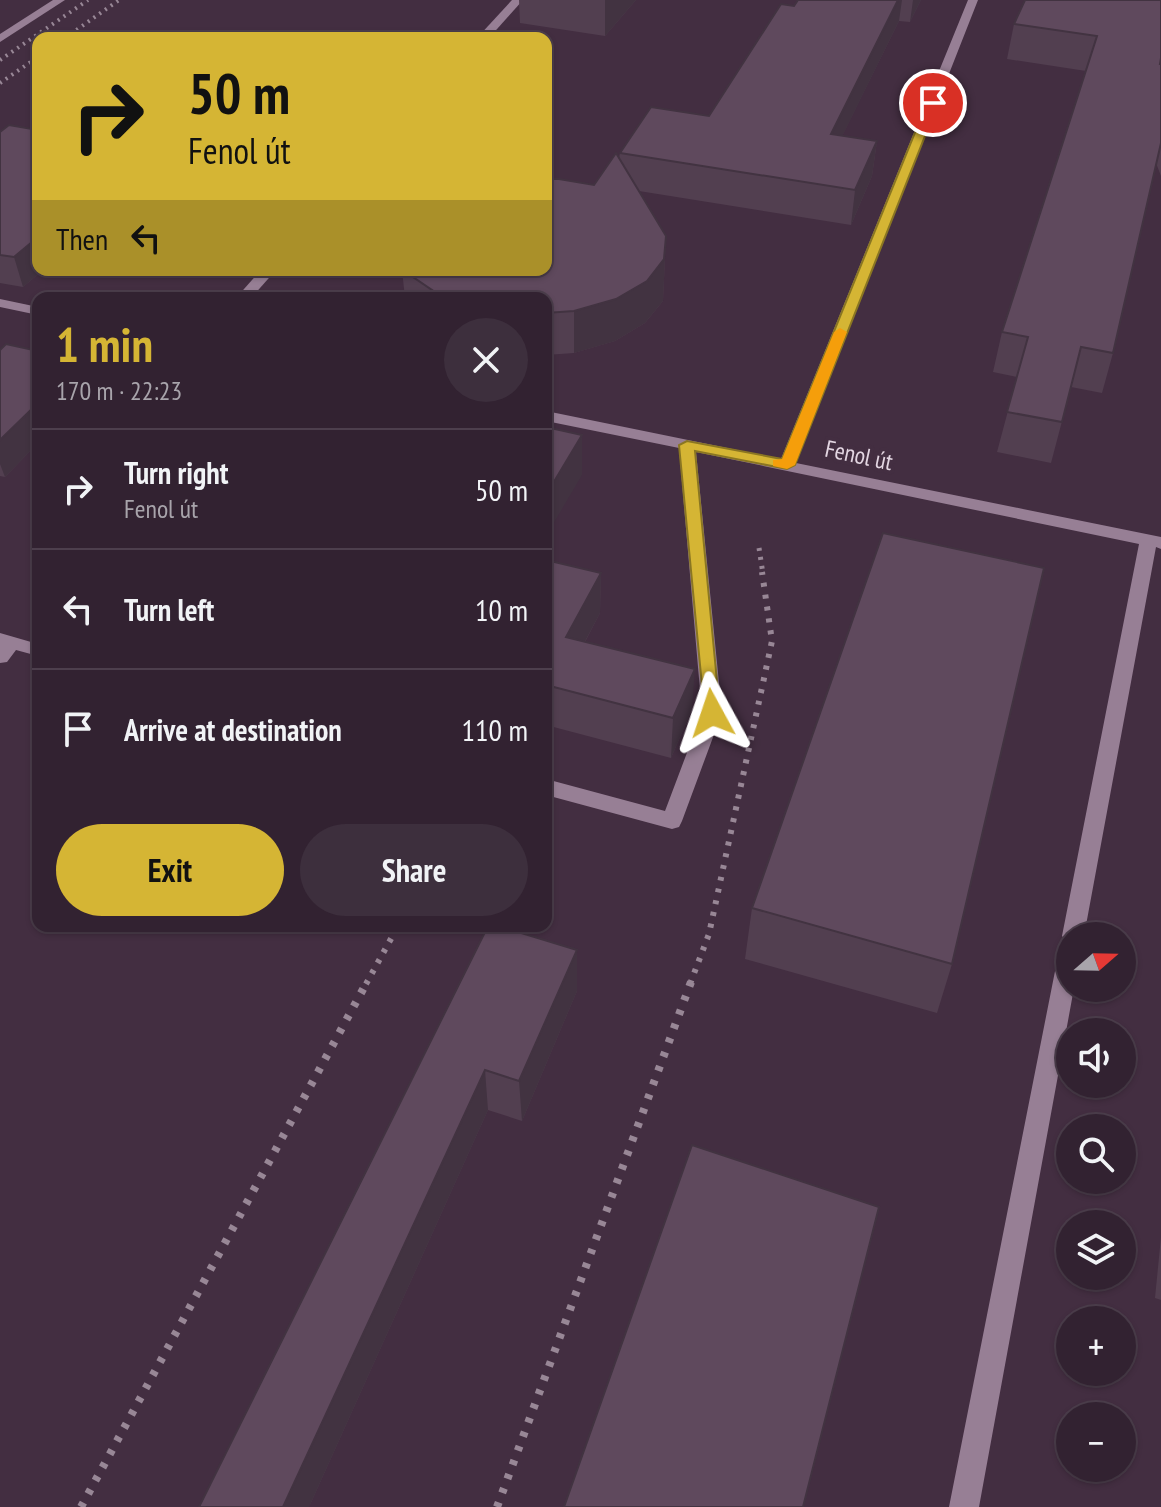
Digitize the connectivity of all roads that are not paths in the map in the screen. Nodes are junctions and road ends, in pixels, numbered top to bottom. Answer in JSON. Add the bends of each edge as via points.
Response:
{"nodes":[{"id":1,"x":60,"y":0,"type":"edge"},
{"id":2,"x":518,"y":0,"type":"edge"},
{"id":3,"x":973,"y":0,"type":"edge"},
{"id":4,"x":489,"y":32,"type":"edge"},
{"id":5,"x":0,"y":39,"type":"edge"},
{"id":6,"x":263,"y":276,"type":"edge"},
{"id":7,"x":249,"y":292,"type":"edge"},
{"id":8,"x":1,"y":304,"type":"edge"},
{"id":9,"x":32,"y":310,"type":"edge"},
{"id":10,"x":552,"y":417,"type":"edge"},
{"id":11,"x":687,"y":445,"type":"junction"},
{"id":12,"x":787,"y":465,"type":"junction"},
{"id":13,"x":1154,"y":542,"type":"edge"},
{"id":14,"x":4,"y":646,"type":"edge"},
{"id":15,"x":32,"y":649,"type":"edge"},
{"id":16,"x":552,"y":789,"type":"edge"},
{"id":17,"x":1076,"y":922,"type":"edge"},
{"id":18,"x":1060,"y":1002,"type":"edge"},
{"id":19,"x":964,"y":1507,"type":"edge"}],
"edges":[{"from":1,"to":5,"type":"lane"},
{"from":2,"to":4,"type":"lane"},
{"from":3,"to":12,"type":"lane"},
{"from":6,"to":7,"type":"lane"},
{"from":8,"to":9,"type":"lane"},
{"from":10,"to":11,"type":"lane","name":"Fenol út"},
{"from":11,"to":12,"type":"lane","name":"Fenol út"},
{"from":11,"to":16,"type":"lane","via":[[712,713],[672,821]]},
{"from":12,"to":13,"type":"lane","name":"Fenol út"},
{"from":13,"to":17,"type":"lane"},
{"from":14,"to":15,"type":"lane"},
{"from":18,"to":19,"type":"lane"}]}
